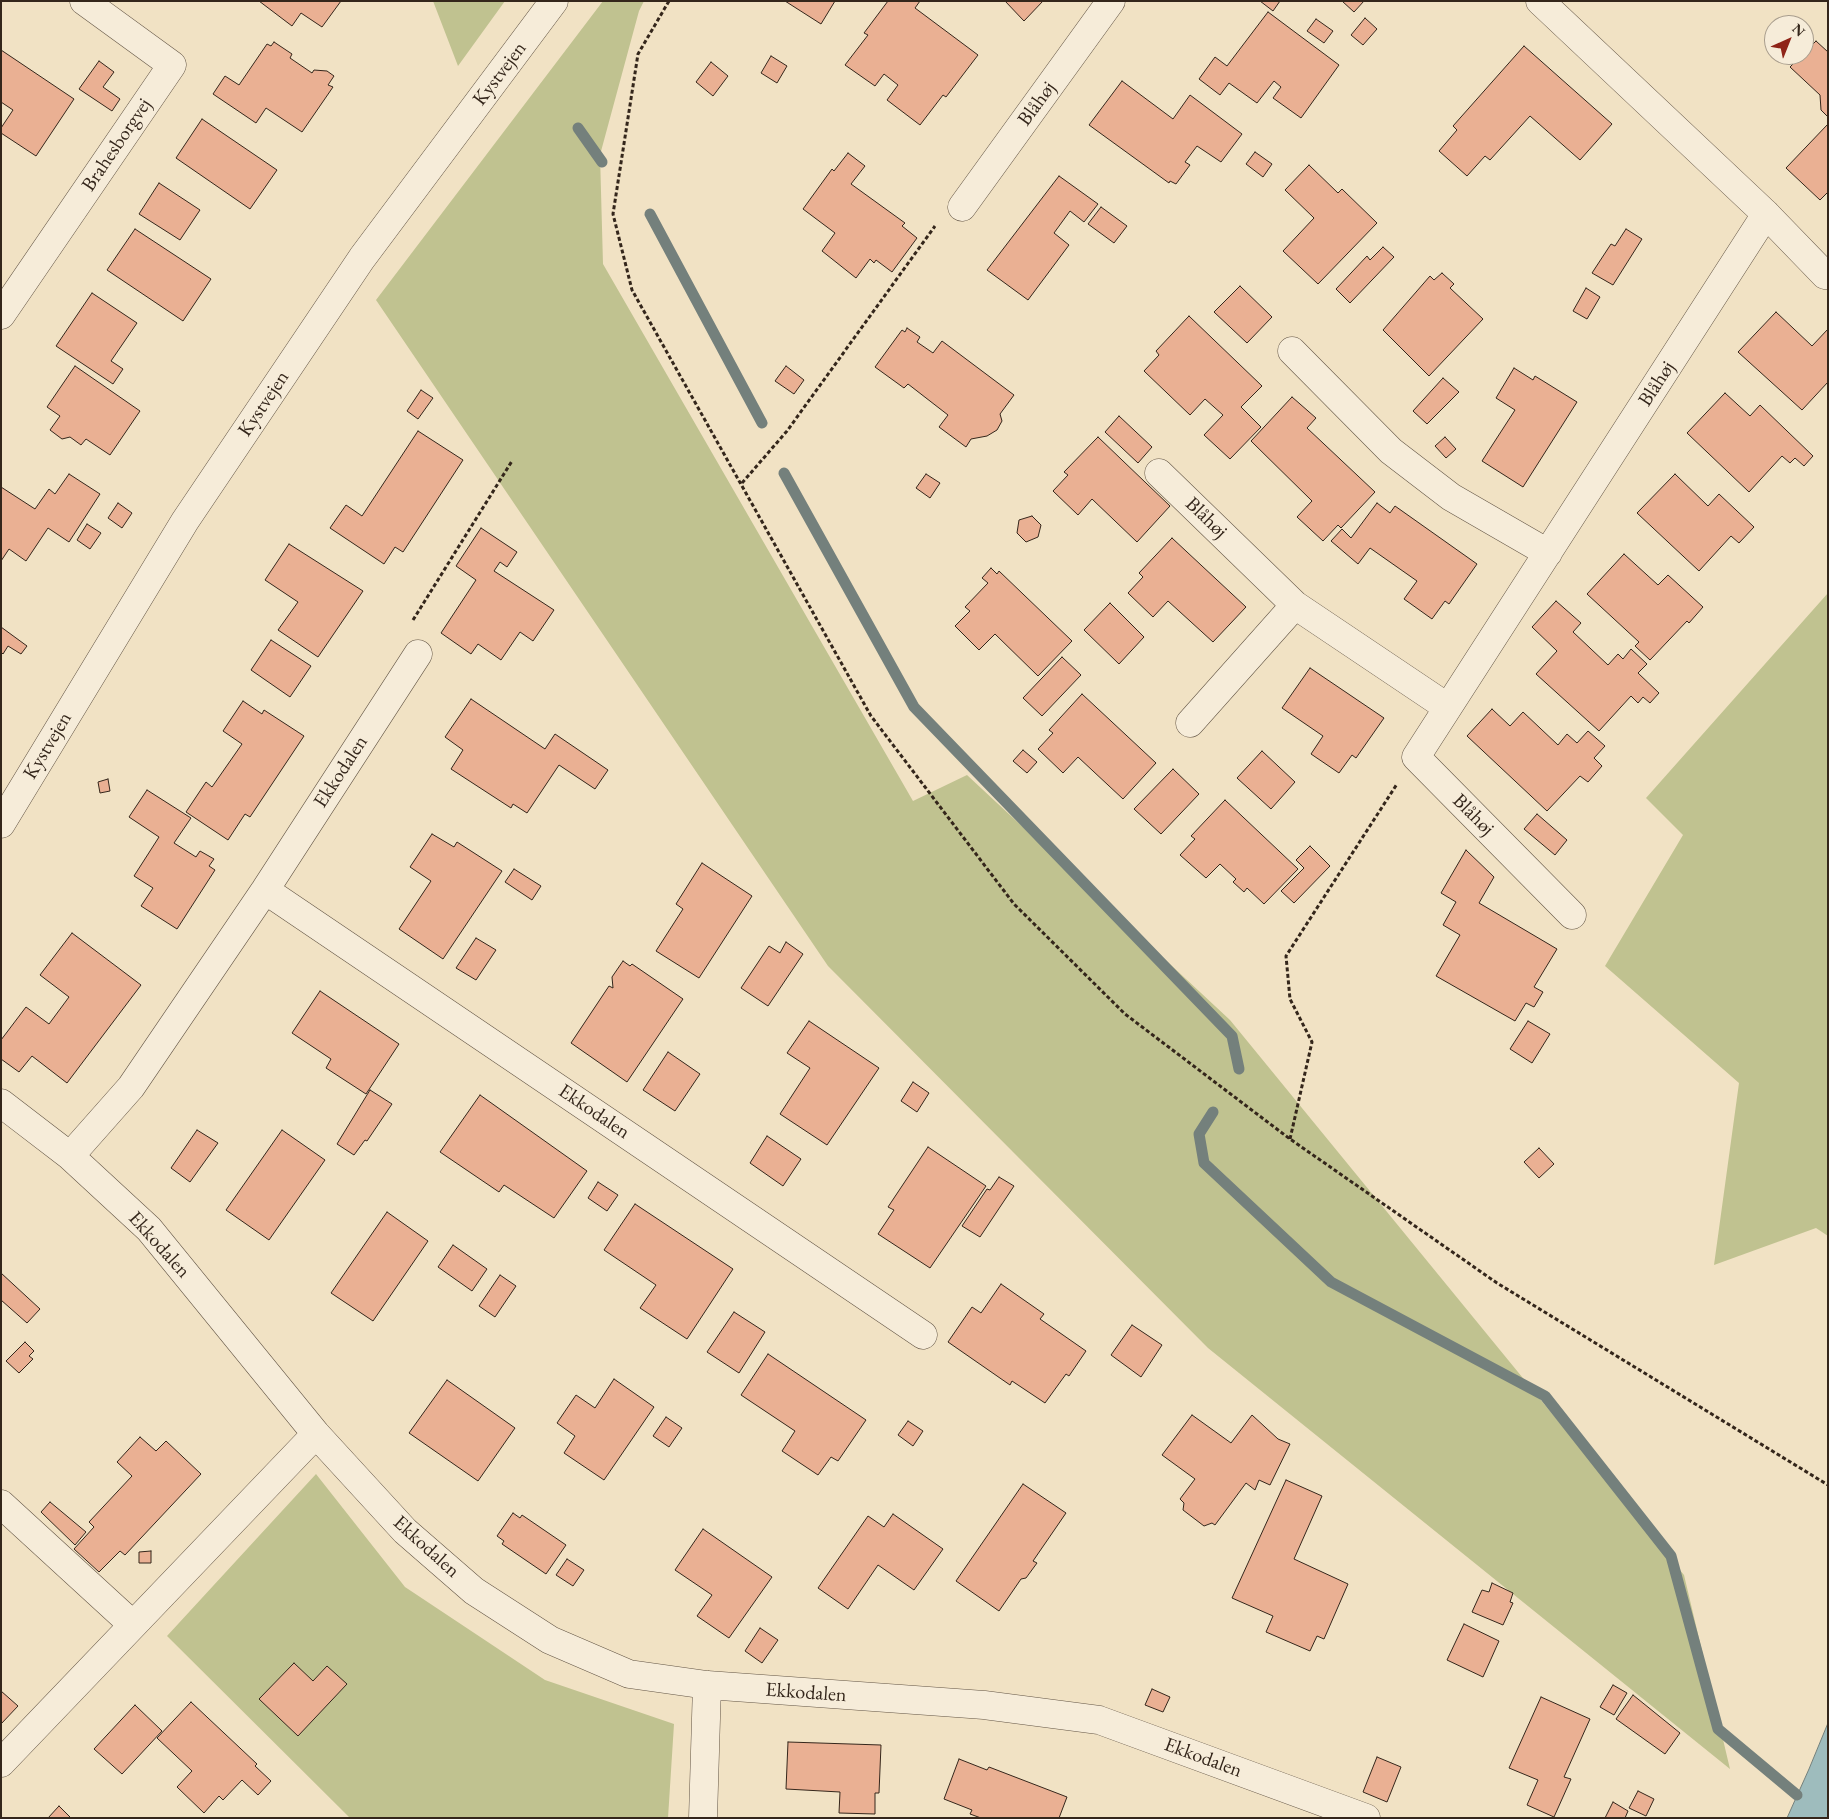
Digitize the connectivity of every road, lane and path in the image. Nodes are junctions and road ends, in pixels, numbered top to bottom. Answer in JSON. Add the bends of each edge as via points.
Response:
{"nodes":[{"id":1,"x":84,"y":1,"type":"edge"},
{"id":2,"x":554,"y":1,"type":"edge"},
{"id":3,"x":669,"y":1,"type":"edge"},
{"id":4,"x":1111,"y":1,"type":"edge"},
{"id":5,"x":1552,"y":6,"type":"edge"},
{"id":6,"x":962,"y":207,"type":"joint"},
{"id":7,"x":1766,"y":214,"type":"junction"},
{"id":8,"x":1827,"y":275,"type":"edge"},
{"id":9,"x":1,"y":315,"type":"edge"},
{"id":10,"x":1292,"y":351,"type":"dead end"},
{"id":11,"x":512,"y":461,"type":"dead end"},
{"id":12,"x":1159,"y":473,"type":"dead end"},
{"id":13,"x":742,"y":483,"type":"junction"},
{"id":14,"x":1548,"y":553,"type":"junction"},
{"id":15,"x":1296,"y":605,"type":"junction"},
{"id":16,"x":418,"y":654,"type":"joint"},
{"id":17,"x":1447,"y":708,"type":"junction"},
{"id":18,"x":1190,"y":723,"type":"dead end"},
{"id":19,"x":1416,"y":757,"type":"junction"},
{"id":20,"x":1,"y":824,"type":"edge"},
{"id":21,"x":265,"y":890,"type":"junction"},
{"id":22,"x":1572,"y":915,"type":"dead end"},
{"id":23,"x":1,"y":1102,"type":"edge"},
{"id":24,"x":1290,"y":1139,"type":"junction"},
{"id":25,"x":70,"y":1156,"type":"junction"},
{"id":26,"x":923,"y":1335,"type":"dead end"},
{"id":27,"x":316,"y":1434,"type":"junction"},
{"id":28,"x":1828,"y":1485,"type":"edge"},
{"id":29,"x":1,"y":1504,"type":"edge"},
{"id":30,"x":133,"y":1625,"type":"junction"},
{"id":31,"x":707,"y":1685,"type":"junction"},
{"id":32,"x":1,"y":1763,"type":"edge"},
{"id":33,"x":703,"y":1818,"type":"edge"},
{"id":34,"x":1366,"y":1818,"type":"edge"}],
"edges":[{"from":1,"to":9,"type":"street","name":"Brahesborgvej","via":[[172,65]]},
{"from":2,"to":20,"type":"street","name":"Kystvejen","via":[[362,258],[185,521]]},
{"from":3,"to":13,"type":"path","via":[[638,54],[613,214],[632,290]]},
{"from":4,"to":6,"type":"street","name":"Blåhøj"},
{"from":5,"to":7,"type":"street"},
{"from":6,"to":13,"type":"path","via":[[949,208],[787,431]]},
{"from":7,"to":8,"type":"street"},
{"from":7,"to":14,"type":"street","name":"Blåhøj"},
{"from":10,"to":14,"type":"street","via":[[1391,451],[1451,497]]},
{"from":11,"to":16,"type":"path","via":[[404,635]]},
{"from":12,"to":15,"type":"street","name":"Blåhøj"},
{"from":13,"to":24,"type":"path","via":[[871,716],[1014,904],[1124,1014]]},
{"from":14,"to":17,"type":"street","name":"Blåhøj"},
{"from":15,"to":17,"type":"street","name":"Blåhøj"},
{"from":15,"to":18,"type":"street"},
{"from":16,"to":21,"type":"street","name":"Ekkodalen"},
{"from":17,"to":19,"type":"street","name":"Blåhøj"},
{"from":19,"to":22,"type":"street","name":"Blåhøj"},
{"from":19,"to":24,"type":"path","via":[[1286,956],[1290,999],[1312,1042]]},
{"from":21,"to":25,"type":"street","name":"Ekkodalen","via":[[131,1087]]},
{"from":21,"to":26,"type":"street","name":"Ekkodalen"},
{"from":23,"to":25,"type":"street","name":"Ekkodalen"},
{"from":24,"to":28,"type":"path","via":[[1497,1283]]},
{"from":25,"to":27,"type":"street","name":"Ekkodalen","via":[[149,1229]]},
{"from":27,"to":30,"type":"street"},
{"from":27,"to":31,"type":"street","name":"Ekkodalen","via":[[405,1531],[474,1591],[542,1636],[630,1674]]},
{"from":29,"to":30,"type":"street"},
{"from":30,"to":32,"type":"street"},
{"from":31,"to":33,"type":"street"},
{"from":31,"to":34,"type":"street","name":"Ekkodalen","via":[[984,1705],[1099,1720]]}]}
